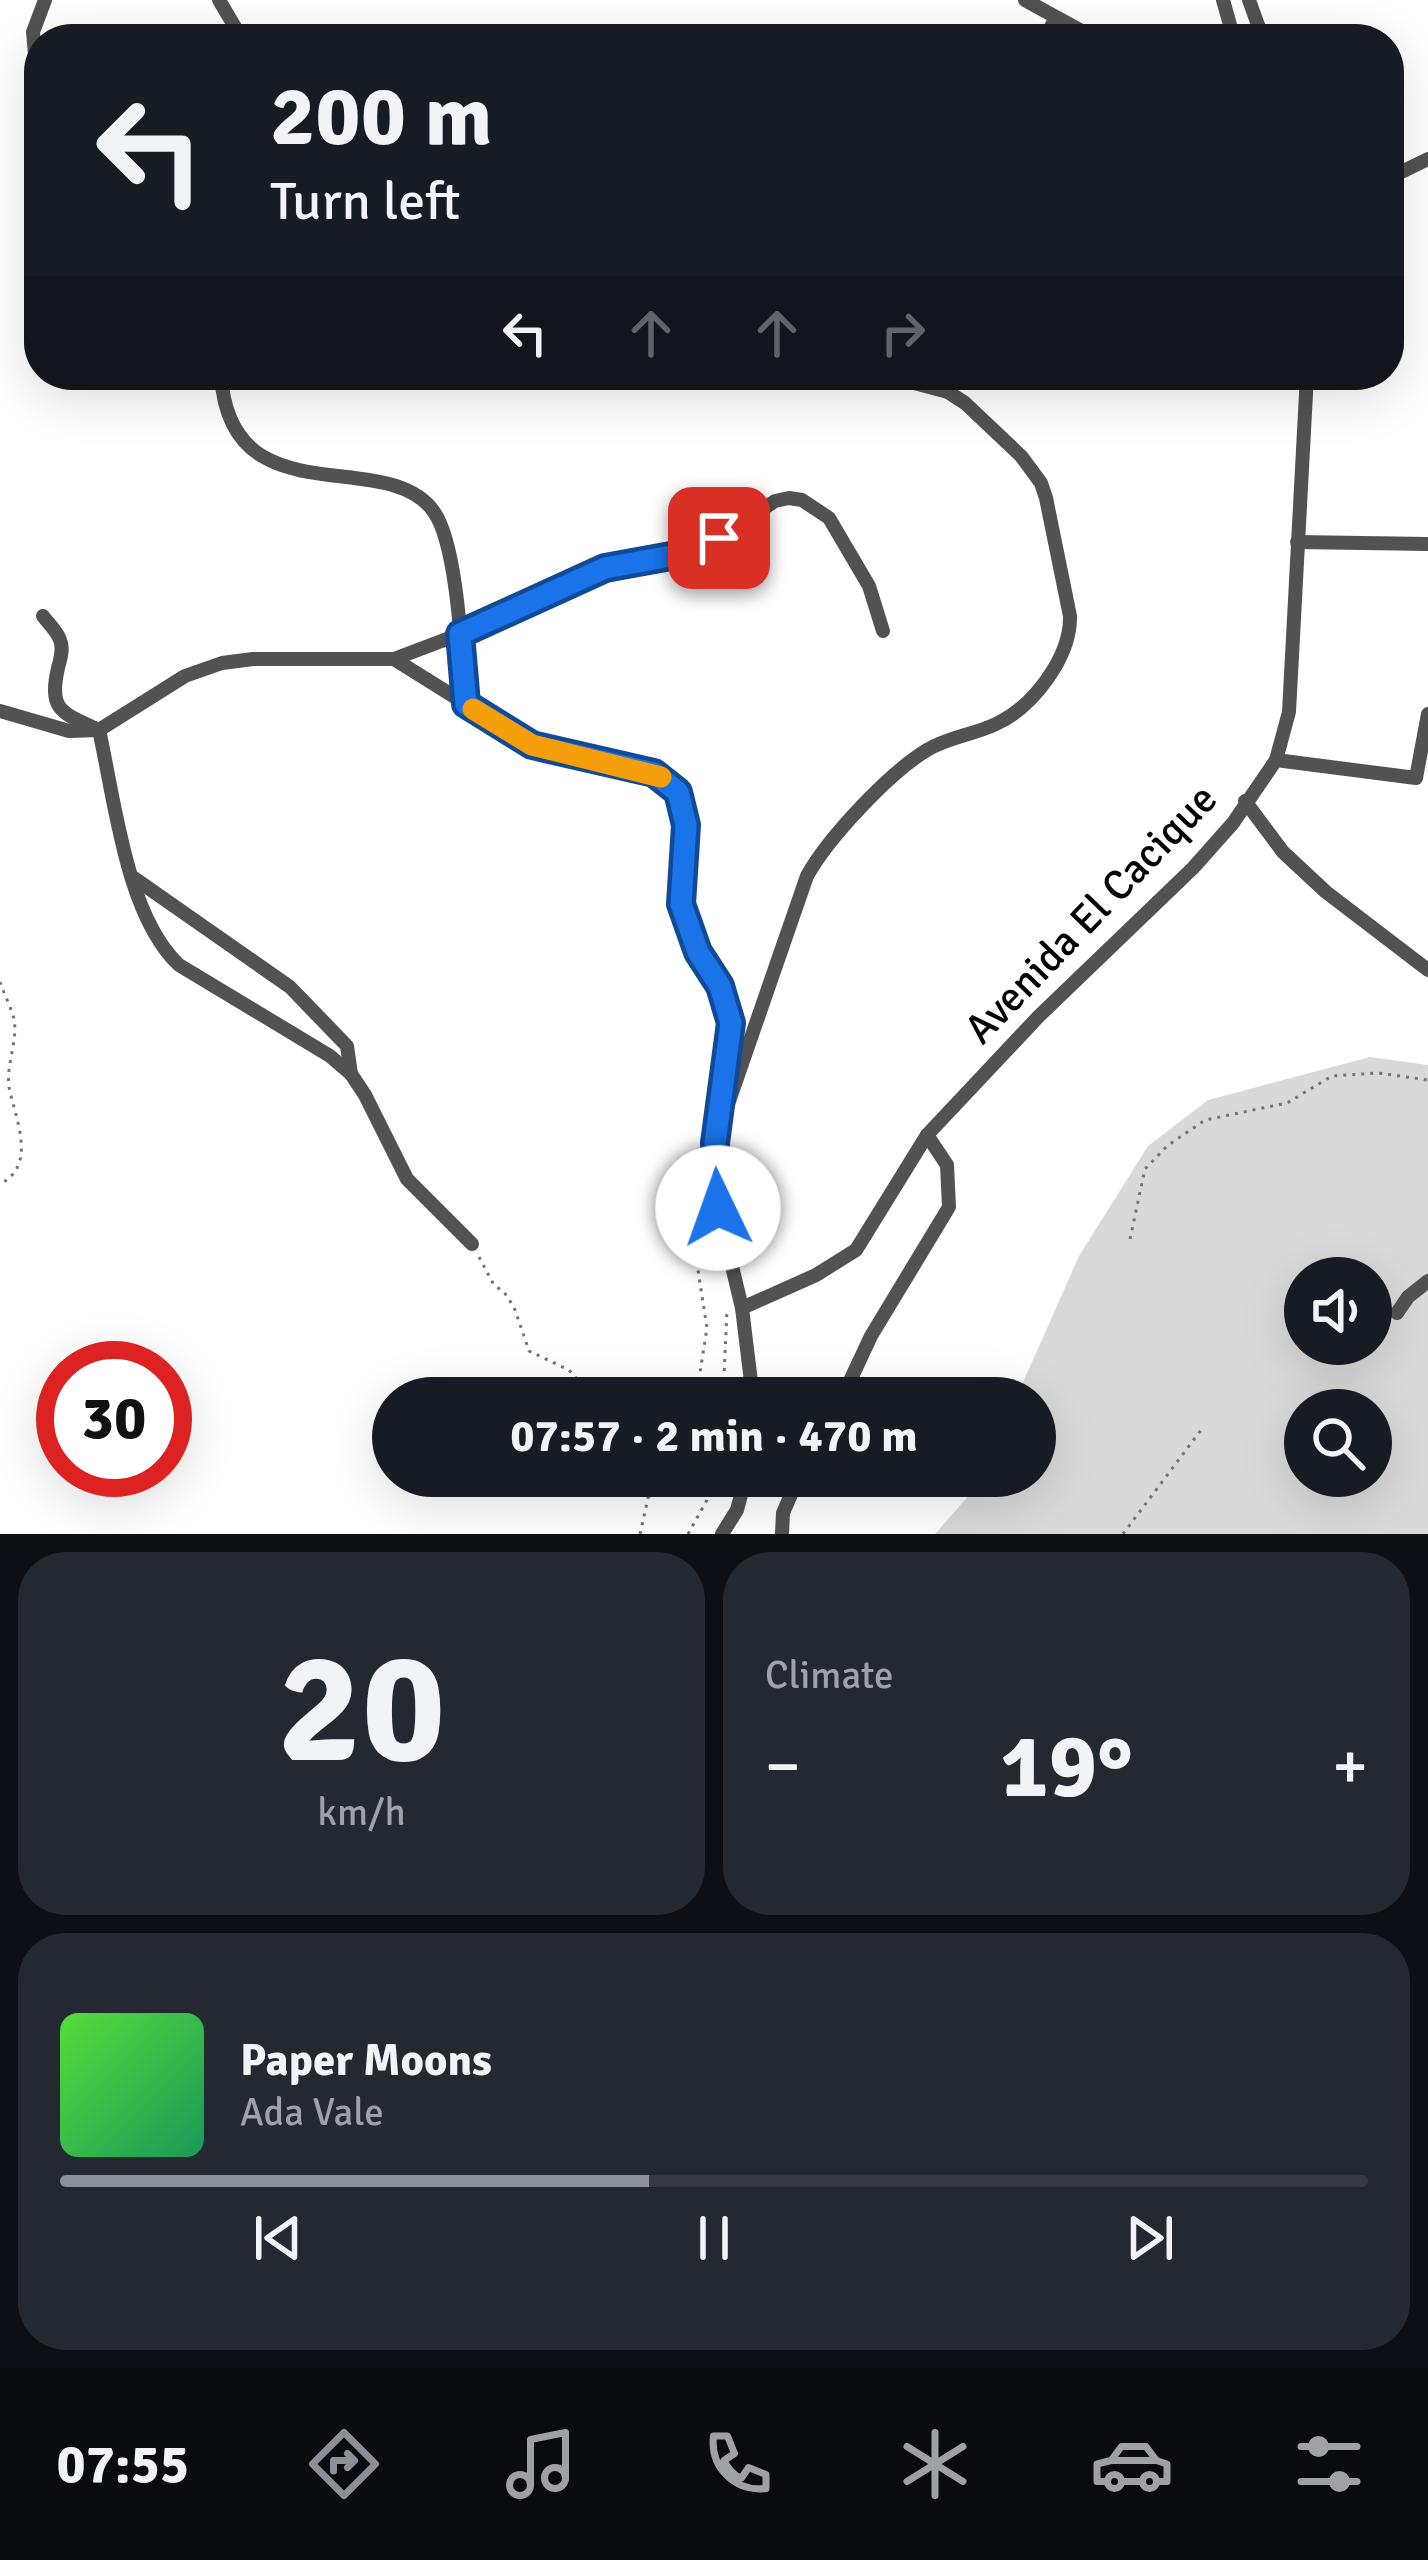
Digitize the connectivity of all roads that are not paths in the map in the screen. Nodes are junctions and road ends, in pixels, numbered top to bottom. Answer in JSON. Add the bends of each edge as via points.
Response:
{"nodes":[{"id":1,"x":1024,"y":0,"type":"edge"},
{"id":2,"x":1056,"y":17,"type":"junction"},
{"id":3,"x":1052,"y":24,"type":"edge"},
{"id":4,"x":1069,"y":24,"type":"edge"},
{"id":5,"x":226,"y":390,"type":"edge"},
{"id":6,"x":937,"y":390,"type":"edge"},
{"id":7,"x":1306,"y":390,"type":"edge"},
{"id":8,"x":1297,"y":542,"type":"junction"},
{"id":9,"x":1428,"y":544,"type":"edge"},
{"id":10,"x":43,"y":616,"type":"dead end"},
{"id":11,"x":883,"y":631,"type":"dead end"},
{"id":12,"x":460,"y":634,"type":"junction"},
{"id":13,"x":394,"y":658,"type":"junction"},
{"id":14,"x":466,"y":704,"type":"junction"},
{"id":15,"x":0,"y":711,"type":"edge"},
{"id":16,"x":1428,"y":714,"type":"edge"},
{"id":17,"x":99,"y":730,"type":"junction"},
{"id":18,"x":1276,"y":760,"type":"junction"},
{"id":19,"x":1245,"y":800,"type":"junction"},
{"id":20,"x":133,"y":877,"type":"junction"},
{"id":21,"x":1428,"y":970,"type":"edge"},
{"id":22,"x":351,"y":1075,"type":"junction"},
{"id":23,"x":927,"y":1135,"type":"junction"},
{"id":24,"x":715,"y":1143,"type":"junction"},
{"id":25,"x":472,"y":1244,"type":"road end"},
{"id":26,"x":1428,"y":1281,"type":"edge"},
{"id":27,"x":742,"y":1308,"type":"junction"},
{"id":28,"x":1397,"y":1312,"type":"dead end"},
{"id":29,"x":751,"y":1377,"type":"edge"},
{"id":30,"x":852,"y":1377,"type":"edge"},
{"id":31,"x":740,"y":1497,"type":"edge"},
{"id":32,"x":790,"y":1497,"type":"edge"},
{"id":33,"x":722,"y":1534,"type":"edge"},
{"id":34,"x":782,"y":1534,"type":"edge"}],
"edges":[{"from":1,"to":2,"type":"street"},
{"from":2,"to":3,"type":"street"},
{"from":2,"to":4,"type":"street"},
{"from":5,"to":12,"type":"street","via":[[238,431],[263,457],[401,489],[431,507],[446,542]]},
{"from":6,"to":24,"type":"street","via":[[965,403],[1041,483],[1070,635],[1060,664],[1014,713],[907,764],[823,849]]},
{"from":7,"to":8,"type":"street","name":"Avenida El Cacique"},
{"from":8,"to":9,"type":"street"},
{"from":8,"to":18,"type":"street","name":"Avenida El Cacique","via":[[1289,712]]},
{"from":10,"to":17,"type":"street","via":[[62,646],[56,704]]},
{"from":11,"to":12,"type":"street","via":[[869,586],[829,518],[789,498],[707,543],[605,568]]},
{"from":12,"to":13,"type":"street"},
{"from":12,"to":14,"type":"street"},
{"from":13,"to":14,"type":"street"},
{"from":13,"to":17,"type":"street","via":[[222,663],[185,676]]},
{"from":14,"to":24,"type":"street","via":[[532,745],[654,773],[678,792],[686,825],[681,904],[731,1023]]},
{"from":15,"to":17,"type":"street","via":[[69,731]]},
{"from":16,"to":18,"type":"street","via":[[1416,778]]},
{"from":17,"to":20,"type":"street"},
{"from":18,"to":19,"type":"street","name":"Avenida El Cacique"},
{"from":19,"to":21,"type":"street","via":[[1326,892]]},
{"from":19,"to":23,"type":"street","name":"Avenida El Cacique","via":[[1193,868]]},
{"from":20,"to":22,"type":"street","via":[[290,987],[346,1046]]},
{"from":20,"to":22,"type":"street","via":[[161,948],[179,965]]},
{"from":22,"to":25,"type":"street","via":[[407,1180]]},
{"from":23,"to":27,"type":"street","name":"Avenida El Cacique","via":[[856,1250]]},
{"from":23,"to":30,"type":"street","via":[[947,1165],[950,1207]]},
{"from":24,"to":27,"type":"street","via":[[724,1237]]},
{"from":26,"to":28,"type":"street"},
{"from":27,"to":29,"type":"street"},
{"from":31,"to":33,"type":"street"},
{"from":32,"to":34,"type":"street"}]}
